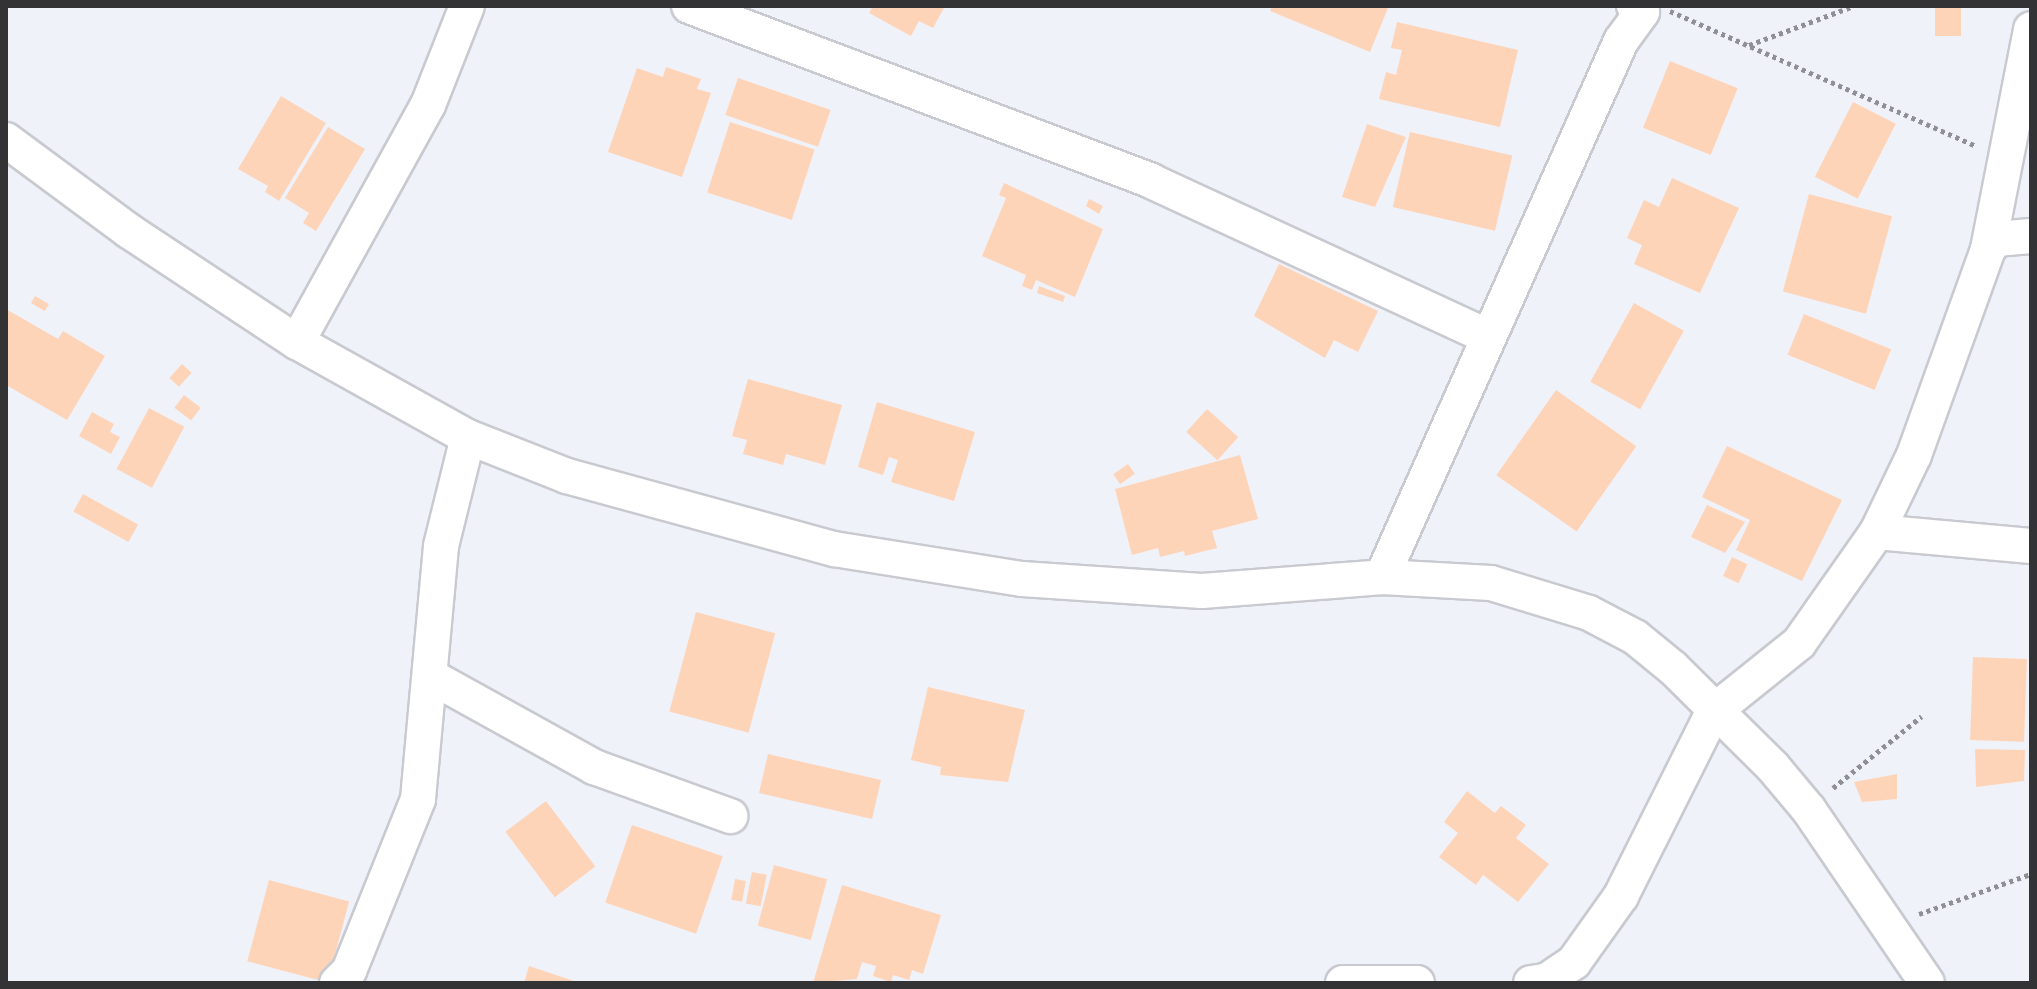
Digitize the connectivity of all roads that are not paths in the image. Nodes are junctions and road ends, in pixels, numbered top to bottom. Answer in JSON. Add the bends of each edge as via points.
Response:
{"nodes":[{"id":1,"x":467,"y":6,"type":"edge"},
{"id":2,"x":689,"y":6,"type":"edge"},
{"id":3,"x":1638,"y":9,"type":"edge"},
{"id":4,"x":2031,"y":29,"type":"edge"},
{"id":5,"x":6,"y":140,"type":"edge"},
{"id":6,"x":2031,"y":236,"type":"edge"},
{"id":7,"x":1988,"y":249,"type":"junction"},
{"id":8,"x":1488,"y":337,"type":"junction"},
{"id":9,"x":297,"y":342,"type":"junction"},
{"id":10,"x":468,"y":437,"type":"junction"},
{"id":11,"x":1877,"y":532,"type":"junction"},
{"id":12,"x":2031,"y":546,"type":"edge"},
{"id":13,"x":1382,"y":577,"type":"junction"},
{"id":14,"x":430,"y":676,"type":"junction"},
{"id":15,"x":1713,"y":712,"type":"junction"},
{"id":16,"x":730,"y":816,"type":"dead end"},
{"id":17,"x":338,"y":983,"type":"edge"},
{"id":18,"x":1343,"y":983,"type":"edge"},
{"id":19,"x":1417,"y":983,"type":"edge"},
{"id":20,"x":1531,"y":983,"type":"edge"},
{"id":21,"x":1927,"y":983,"type":"edge"}],
"edges":[{"from":1,"to":9,"type":"street","via":[[428,105]]},
{"from":2,"to":8,"type":"street","via":[[1151,181]]},
{"from":3,"to":8,"type":"street"},
{"from":4,"to":7,"type":"street"},
{"from":5,"to":9,"type":"street","via":[[129,231]]},
{"from":6,"to":7,"type":"street","via":[[1996,239]]},
{"from":7,"to":11,"type":"street","via":[[1914,455]]},
{"from":8,"to":13,"type":"street"},
{"from":9,"to":10,"type":"street"},
{"from":10,"to":13,"type":"street","via":[[567,476],[834,549],[1022,579],[1202,591]]},
{"from":10,"to":14,"type":"street","via":[[441,546]]},
{"from":11,"to":12,"type":"street"},
{"from":11,"to":15,"type":"street","via":[[1799,643]]},
{"from":13,"to":15,"type":"street","via":[[1491,583],[1589,613],[1635,637]]},
{"from":14,"to":16,"type":"street","via":[[594,767]]},
{"from":14,"to":17,"type":"street","via":[[418,799],[349,971]]},
{"from":15,"to":20,"type":"street","via":[[1621,896],[1574,962],[1546,981]]},
{"from":15,"to":21,"type":"street","via":[[1773,767],[1809,810]]},
{"from":18,"to":19,"type":"street"}]}
